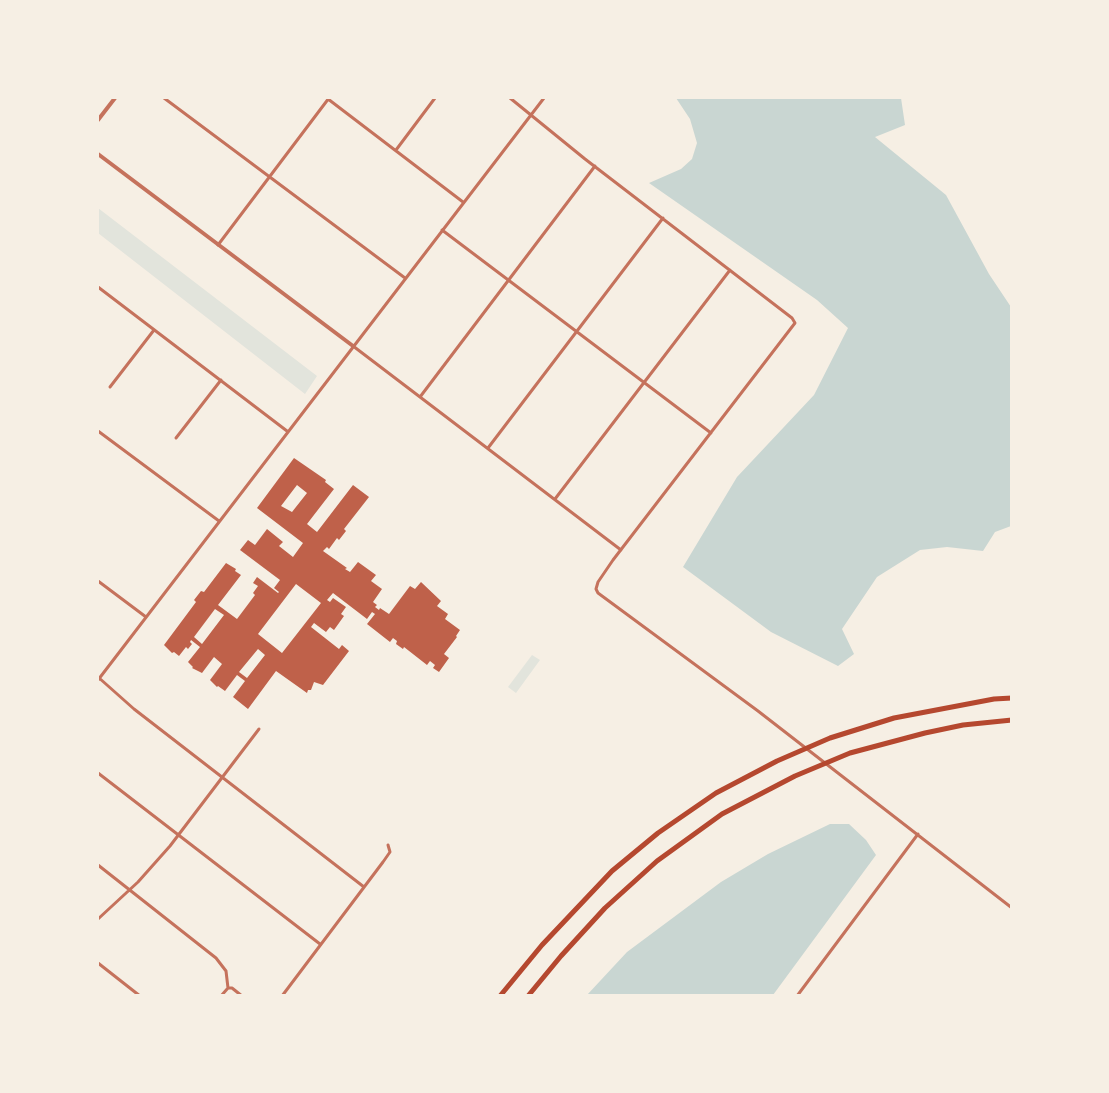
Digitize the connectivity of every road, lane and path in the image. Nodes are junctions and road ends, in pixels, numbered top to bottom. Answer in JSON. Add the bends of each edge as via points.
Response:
{"nodes":[{"id":1,"x":115,"y":98,"type":"edge"},
{"id":2,"x":164,"y":98,"type":"edge"},
{"id":3,"x":328,"y":98,"type":"edge"},
{"id":4,"x":435,"y":98,"type":"edge"},
{"id":5,"x":510,"y":98,"type":"edge"},
{"id":6,"x":544,"y":98,"type":"edge"},
{"id":7,"x":531,"y":114,"type":"junction"},
{"id":8,"x":98,"y":120,"type":"edge"},
{"id":9,"x":396,"y":150,"type":"junction"},
{"id":10,"x":98,"y":154,"type":"edge"},
{"id":11,"x":595,"y":166,"type":"junction"},
{"id":12,"x":270,"y":177,"type":"junction"},
{"id":13,"x":463,"y":202,"type":"junction"},
{"id":14,"x":663,"y":218,"type":"junction"},
{"id":15,"x":442,"y":230,"type":"junction"},
{"id":16,"x":218,"y":245,"type":"junction"},
{"id":17,"x":730,"y":270,"type":"junction"},
{"id":18,"x":405,"y":278,"type":"junction"},
{"id":19,"x":509,"y":280,"type":"junction"},
{"id":20,"x":98,"y":287,"type":"edge"},
{"id":21,"x":154,"y":330,"type":"junction"},
{"id":22,"x":576,"y":331,"type":"junction"},
{"id":23,"x":353,"y":346,"type":"junction"},
{"id":24,"x":221,"y":380,"type":"junction"},
{"id":25,"x":644,"y":382,"type":"junction"},
{"id":26,"x":110,"y":387,"type":"dead end"},
{"id":27,"x":420,"y":397,"type":"junction"},
{"id":28,"x":98,"y":431,"type":"edge"},
{"id":29,"x":288,"y":432,"type":"junction"},
{"id":30,"x":711,"y":433,"type":"junction"},
{"id":31,"x":176,"y":438,"type":"dead end"},
{"id":32,"x":488,"y":448,"type":"junction"},
{"id":33,"x":555,"y":499,"type":"junction"},
{"id":34,"x":219,"y":521,"type":"junction"},
{"id":35,"x":621,"y":550,"type":"junction"},
{"id":36,"x":98,"y":581,"type":"edge"},
{"id":37,"x":146,"y":617,"type":"junction"},
{"id":38,"x":98,"y":678,"type":"edge"},
{"id":39,"x":1011,"y":698,"type":"edge"},
{"id":40,"x":1011,"y":720,"type":"edge"},
{"id":41,"x":259,"y":729,"type":"dead end"},
{"id":42,"x":98,"y":773,"type":"edge"},
{"id":43,"x":224,"y":777,"type":"junction"},
{"id":44,"x":918,"y":834,"type":"junction"},
{"id":45,"x":178,"y":836,"type":"junction"},
{"id":46,"x":388,"y":845,"type":"dead end"},
{"id":47,"x":98,"y":866,"type":"edge"},
{"id":48,"x":364,"y":887,"type":"junction"},
{"id":49,"x":129,"y":890,"type":"junction"},
{"id":50,"x":1011,"y":908,"type":"edge"},
{"id":51,"x":98,"y":919,"type":"edge"},
{"id":52,"x":320,"y":945,"type":"junction"},
{"id":53,"x":98,"y":963,"type":"edge"},
{"id":54,"x":228,"y":988,"type":"junction"},
{"id":55,"x":140,"y":996,"type":"edge"},
{"id":56,"x":221,"y":996,"type":"edge"},
{"id":57,"x":242,"y":996,"type":"edge"},
{"id":58,"x":282,"y":996,"type":"edge"},
{"id":59,"x":500,"y":996,"type":"edge"},
{"id":60,"x":528,"y":996,"type":"edge"},
{"id":61,"x":797,"y":996,"type":"edge"}],
"edges":[{"from":1,"to":8,"type":"street"},
{"from":2,"to":12,"type":"street"},
{"from":3,"to":9,"type":"street"},
{"from":3,"to":12,"type":"street"},
{"from":4,"to":9,"type":"street"},
{"from":5,"to":7,"type":"street"},
{"from":6,"to":7,"type":"street"},
{"from":7,"to":11,"type":"street"},
{"from":7,"to":13,"type":"street"},
{"from":9,"to":13,"type":"street"},
{"from":10,"to":16,"type":"street"},
{"from":11,"to":14,"type":"street"},
{"from":11,"to":19,"type":"street"},
{"from":12,"to":16,"type":"street"},
{"from":12,"to":18,"type":"street"},
{"from":13,"to":15,"type":"street"},
{"from":14,"to":17,"type":"street"},
{"from":14,"to":22,"type":"street"},
{"from":15,"to":18,"type":"street"},
{"from":15,"to":19,"type":"street"},
{"from":16,"to":23,"type":"street"},
{"from":17,"to":25,"type":"street"},
{"from":17,"to":30,"type":"street","via":[[794,319],[795,325]]},
{"from":18,"to":23,"type":"street"},
{"from":19,"to":22,"type":"street"},
{"from":19,"to":27,"type":"street"},
{"from":20,"to":21,"type":"street"},
{"from":21,"to":24,"type":"street"},
{"from":21,"to":26,"type":"street"},
{"from":22,"to":25,"type":"street"},
{"from":22,"to":32,"type":"street"},
{"from":23,"to":27,"type":"street"},
{"from":23,"to":29,"type":"street"},
{"from":24,"to":29,"type":"street"},
{"from":24,"to":31,"type":"street"},
{"from":25,"to":30,"type":"street"},
{"from":25,"to":33,"type":"street"},
{"from":27,"to":32,"type":"street"},
{"from":28,"to":34,"type":"street"},
{"from":29,"to":34,"type":"street"},
{"from":30,"to":35,"type":"street"},
{"from":32,"to":33,"type":"street"},
{"from":33,"to":35,"type":"street"},
{"from":34,"to":37,"type":"street"},
{"from":35,"to":44,"type":"street","via":[[597,582],[597,591]]},
{"from":36,"to":37,"type":"street"},
{"from":37,"to":38,"type":"street"},
{"from":38,"to":43,"type":"street"},
{"from":39,"to":59,"type":"highway","via":[[894,718],[831,738],[716,793],[612,871]]},
{"from":40,"to":60,"type":"highway","via":[[963,725],[850,753],[722,814],[657,861],[606,908]]},
{"from":41,"to":43,"type":"street"},
{"from":42,"to":45,"type":"street"},
{"from":43,"to":45,"type":"street"},
{"from":43,"to":48,"type":"street"},
{"from":44,"to":50,"type":"street"},
{"from":44,"to":61,"type":"street"},
{"from":45,"to":49,"type":"street"},
{"from":45,"to":52,"type":"street"},
{"from":46,"to":48,"type":"street","via":[[390,852]]},
{"from":47,"to":49,"type":"street"},
{"from":48,"to":52,"type":"street"},
{"from":49,"to":51,"type":"street"},
{"from":49,"to":54,"type":"street","via":[[216,958],[226,971]]},
{"from":52,"to":58,"type":"street"},
{"from":53,"to":55,"type":"street"},
{"from":54,"to":56,"type":"street"},
{"from":54,"to":57,"type":"street"}]}
